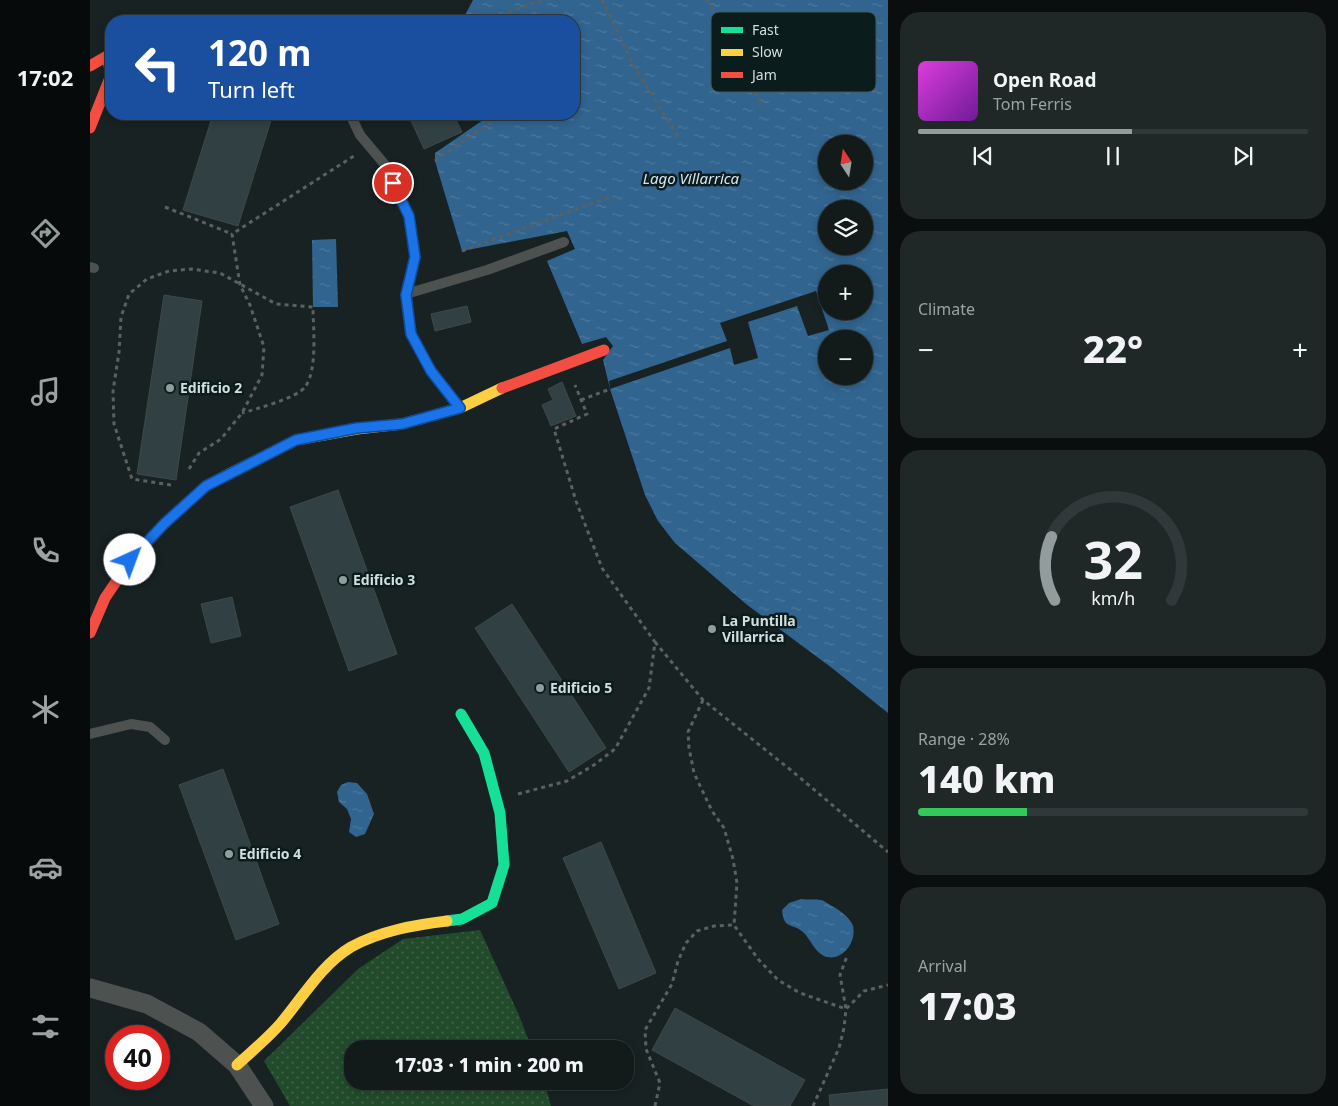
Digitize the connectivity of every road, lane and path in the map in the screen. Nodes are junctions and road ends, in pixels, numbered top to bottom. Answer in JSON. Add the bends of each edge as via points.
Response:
{"nodes":[{"id":1,"x":541,"y":0,"type":"edge"},
{"id":2,"x":602,"y":0,"type":"edge"},
{"id":3,"x":706,"y":0,"type":"edge"},
{"id":4,"x":713,"y":12,"type":"edge"},
{"id":5,"x":502,"y":15,"type":"edge"},
{"id":6,"x":105,"y":57,"type":"edge"},
{"id":7,"x":90,"y":66,"type":"edge"},
{"id":8,"x":105,"y":90,"type":"edge"},
{"id":9,"x":755,"y":92,"type":"edge"},
{"id":10,"x":763,"y":108,"type":"dead end"},
{"id":11,"x":353,"y":120,"type":"edge"},
{"id":12,"x":495,"y":120,"type":"edge"},
{"id":13,"x":90,"y":128,"type":"edge"},
{"id":14,"x":679,"y":138,"type":"dead end"},
{"id":15,"x":369,"y":147,"type":"junction"},
{"id":16,"x":435,"y":162,"type":"dead end"},
{"id":17,"x":610,"y":197,"type":"dead end"},
{"id":18,"x":165,"y":207,"type":"dead end"},
{"id":19,"x":232,"y":234,"type":"junction"},
{"id":20,"x":564,"y":242,"type":"dead end"},
{"id":21,"x":462,"y":251,"type":"dead end"},
{"id":22,"x":240,"y":285,"type":"junction"},
{"id":23,"x":406,"y":294,"type":"junction"},
{"id":24,"x":604,"y":350,"type":"dead end"},
{"id":25,"x":566,"y":364,"type":"junction"},
{"id":26,"x":610,"y":389,"type":"dead end"},
{"id":27,"x":581,"y":400,"type":"junction"},
{"id":28,"x":460,"y":408,"type":"junction"},
{"id":29,"x":242,"y":414,"type":"junction"},
{"id":30,"x":188,"y":470,"type":"dead end"},
{"id":31,"x":177,"y":486,"type":"dead end"},
{"id":32,"x":90,"y":633,"type":"edge"},
{"id":33,"x":655,"y":642,"type":"junction"},
{"id":34,"x":703,"y":700,"type":"junction"},
{"id":35,"x":461,"y":714,"type":"dead end"},
{"id":36,"x":90,"y":734,"type":"edge"},
{"id":37,"x":165,"y":740,"type":"dead end"},
{"id":38,"x":495,"y":794,"type":"junction"},
{"id":39,"x":888,"y":852,"type":"edge"},
{"id":40,"x":734,"y":925,"type":"junction"},
{"id":41,"x":847,"y":956,"type":"dead end"},
{"id":42,"x":888,"y":986,"type":"edge"},
{"id":43,"x":90,"y":988,"type":"edge"},
{"id":44,"x":846,"y":1009,"type":"junction"},
{"id":45,"x":237,"y":1065,"type":"junction"},
{"id":46,"x":264,"y":1106,"type":"edge"},
{"id":47,"x":655,"y":1106,"type":"edge"},
{"id":48,"x":813,"y":1106,"type":"edge"}],
"edges":[{"from":1,"to":5,"type":"path"},
{"from":2,"to":14,"type":"path","via":[[635,68]]},
{"from":3,"to":4,"type":"path"},
{"from":6,"to":7,"type":"street"},
{"from":8,"to":13,"type":"street"},
{"from":9,"to":10,"type":"path"},
{"from":11,"to":15,"type":"lane"},
{"from":12,"to":16,"type":"path"},
{"from":15,"to":19,"type":"path"},
{"from":15,"to":23,"type":"lane","via":[[386,166],[409,216],[415,257]]},
{"from":17,"to":21,"type":"path"},
{"from":18,"to":19,"type":"path"},
{"from":19,"to":22,"type":"path"},
{"from":20,"to":23,"type":"lane","via":[[487,270]]},
{"from":22,"to":29,"type":"path","via":[[264,347],[262,376]]},
{"from":22,"to":29,"type":"path","via":[[276,304],[313,307],[312,372],[305,388],[286,399]]},
{"from":22,"to":31,"type":"path","via":[[220,273],[169,270],[147,279],[129,294],[121,316],[113,391],[114,424],[132,479]]},
{"from":23,"to":28,"type":"lane","via":[[411,334],[431,371]]},
{"from":24,"to":25,"type":"street"},
{"from":25,"to":27,"type":"path"},
{"from":25,"to":28,"type":"street"},
{"from":26,"to":27,"type":"path"},
{"from":27,"to":33,"type":"path","via":[[587,414],[554,429],[576,501],[602,568]]},
{"from":28,"to":32,"type":"street","via":[[402,424],[357,428],[296,440],[206,486],[130,560],[105,598]]},
{"from":29,"to":30,"type":"path","via":[[220,439],[199,454]]},
{"from":33,"to":34,"type":"path"},
{"from":33,"to":38,"type":"path","via":[[648,688],[615,750],[567,781],[521,794]]},
{"from":34,"to":39,"type":"path"},
{"from":34,"to":40,"type":"path","via":[[688,732],[689,748],[694,772],[712,811],[724,828],[733,859],[737,883]]},
{"from":35,"to":38,"type":"street","via":[[484,753]]},
{"from":36,"to":37,"type":"lane","via":[[131,724],[150,726]]},
{"from":38,"to":45,"type":"street","via":[[500,813],[504,865],[492,903],[462,919],[419,924],[377,934],[350,948],[319,974],[280,1024]]},
{"from":40,"to":44,"type":"path","via":[[778,980],[800,994]]},
{"from":40,"to":47,"type":"path","via":[[714,926],[697,932],[686,943],[672,984],[646,1030],[646,1049],[660,1084]]},
{"from":41,"to":44,"type":"path","via":[[840,975]]},
{"from":42,"to":44,"type":"path","via":[[864,990]]},
{"from":43,"to":45,"type":"street","via":[[147,1004],[199,1032]]},
{"from":44,"to":48,"type":"path","via":[[839,1048]]},
{"from":45,"to":46,"type":"street"}]}
